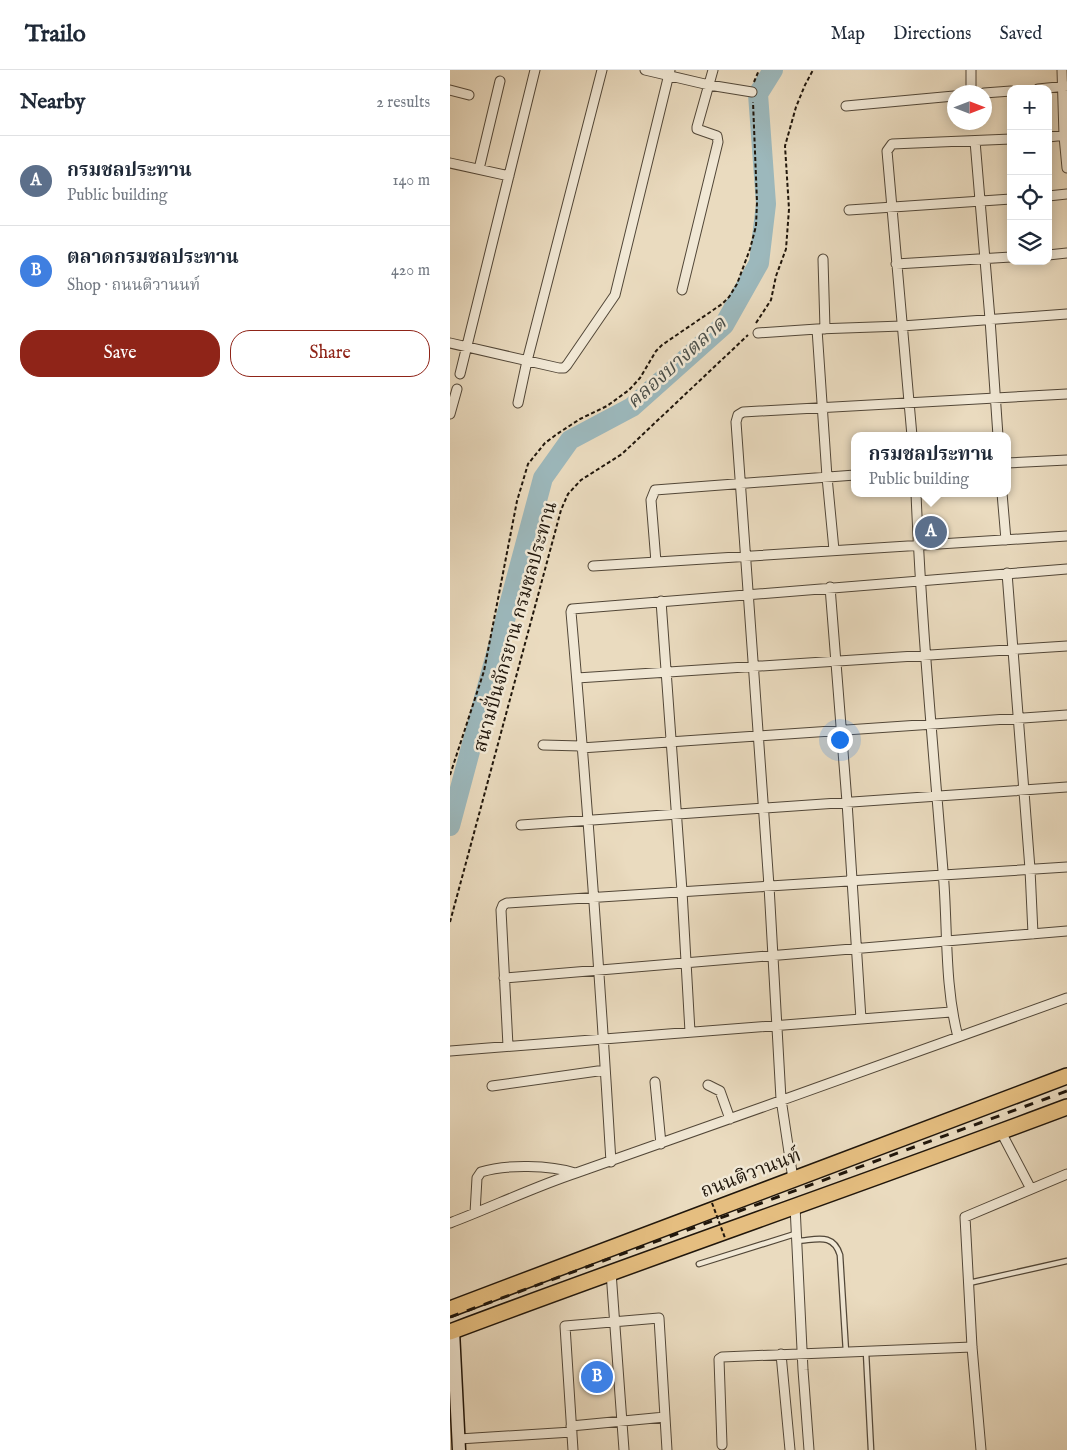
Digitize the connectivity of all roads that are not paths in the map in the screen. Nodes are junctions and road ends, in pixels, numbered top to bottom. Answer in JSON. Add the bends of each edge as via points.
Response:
{"nodes":[{"id":1,"x":535,"y":70,"type":"edge"},
{"id":2,"x":602,"y":70,"type":"edge"},
{"id":3,"x":646,"y":70,"type":"edge"},
{"id":4,"x":713,"y":70,"type":"edge"},
{"id":5,"x":971,"y":70,"type":"edge"},
{"id":6,"x":1062,"y":70,"type":"edge"},
{"id":7,"x":670,"y":73,"type":"edge"},
{"id":8,"x":500,"y":81,"type":"dead end"},
{"id":9,"x":709,"y":85,"type":"junction"},
{"id":10,"x":972,"y":85,"type":"edge"},
{"id":11,"x":1065,"y":86,"type":"edge"},
{"id":12,"x":1052,"y":87,"type":"edge"},
{"id":13,"x":450,"y":90,"type":"edge"},
{"id":14,"x":1007,"y":91,"type":"edge"},
{"id":15,"x":752,"y":92,"type":"road end"},
{"id":16,"x":992,"y":92,"type":"edge"},
{"id":17,"x":469,"y":95,"type":"dead end"},
{"id":18,"x":947,"y":97,"type":"edge"},
{"id":19,"x":846,"y":106,"type":"dead end"},
{"id":20,"x":1066,"y":136,"type":"edge"},
{"id":21,"x":1052,"y":137,"type":"edge"},
{"id":22,"x":1007,"y":139,"type":"edge"},
{"id":23,"x":975,"y":141,"type":"junction"},
{"id":24,"x":450,"y":162,"type":"edge"},
{"id":25,"x":1067,"y":168,"type":"edge"},
{"id":26,"x":479,"y":169,"type":"junction"},
{"id":27,"x":509,"y":176,"type":"junction"},
{"id":28,"x":1067,"y":194,"type":"edge"},
{"id":29,"x":1052,"y":196,"type":"edge"},
{"id":30,"x":1007,"y":199,"type":"edge"},
{"id":31,"x":980,"y":202,"type":"junction"},
{"id":32,"x":892,"y":208,"type":"junction"},
{"id":33,"x":848,"y":210,"type":"dead end"},
{"id":34,"x":1067,"y":254,"type":"edge"},
{"id":35,"x":1052,"y":255,"type":"edge"},
{"id":36,"x":1007,"y":257,"type":"edge"},
{"id":37,"x":823,"y":259,"type":"dead end"},
{"id":38,"x":985,"y":259,"type":"junction"},
{"id":39,"x":896,"y":264,"type":"junction"},
{"id":40,"x":682,"y":290,"type":"dead end"},
{"id":41,"x":1067,"y":314,"type":"edge"},
{"id":42,"x":990,"y":319,"type":"junction"},
{"id":43,"x":902,"y":326,"type":"junction"},
{"id":44,"x":821,"y":329,"type":"junction"},
{"id":45,"x":755,"y":330,"type":"road end"},
{"id":46,"x":450,"y":343,"type":"edge"},
{"id":47,"x":466,"y":347,"type":"junction"},
{"id":48,"x":527,"y":361,"type":"junction"},
{"id":49,"x":460,"y":374,"type":"dead end"},
{"id":50,"x":457,"y":389,"type":"dead end"},
{"id":51,"x":1067,"y":394,"type":"edge"},
{"id":52,"x":995,"y":399,"type":"junction"},
{"id":53,"x":518,"y":403,"type":"dead end"},
{"id":54,"x":910,"y":403,"type":"junction"},
{"id":55,"x":822,"y":407,"type":"junction"},
{"id":56,"x":450,"y":414,"type":"edge"},
{"id":57,"x":912,"y":432,"type":"edge"},
{"id":58,"x":998,"y":432,"type":"edge"},
{"id":59,"x":1067,"y":460,"type":"edge"},
{"id":60,"x":1011,"y":463,"type":"edge"},
{"id":61,"x":851,"y":474,"type":"edge"},
{"id":62,"x":827,"y":477,"type":"junction"},
{"id":63,"x":742,"y":482,"type":"junction"},
{"id":64,"x":916,"y":497,"type":"edge"},
{"id":65,"x":1002,"y":497,"type":"edge"},
{"id":66,"x":1067,"y":536,"type":"edge"},
{"id":67,"x":1006,"y":540,"type":"junction"},
{"id":68,"x":918,"y":545,"type":"junction"},
{"id":69,"x":834,"y":550,"type":"junction"},
{"id":70,"x":746,"y":557,"type":"junction"},
{"id":71,"x":656,"y":562,"type":"junction"},
{"id":72,"x":593,"y":566,"type":"dead end"},
{"id":73,"x":1067,"y":568,"type":"edge"},
{"id":74,"x":1007,"y":573,"type":"junction"},
{"id":75,"x":921,"y":580,"type":"junction"},
{"id":76,"x":830,"y":587,"type":"junction"},
{"id":77,"x":749,"y":594,"type":"junction"},
{"id":78,"x":662,"y":601,"type":"junction"},
{"id":79,"x":1067,"y":646,"type":"edge"},
{"id":80,"x":1014,"y":649,"type":"junction"},
{"id":81,"x":927,"y":654,"type":"junction"},
{"id":82,"x":836,"y":661,"type":"junction"},
{"id":83,"x":754,"y":666,"type":"junction"},
{"id":84,"x":667,"y":672,"type":"junction"},
{"id":85,"x":577,"y":678,"type":"junction"},
{"id":86,"x":1067,"y":715,"type":"edge"},
{"id":87,"x":1018,"y":719,"type":"junction"},
{"id":88,"x":931,"y":724,"type":"junction"},
{"id":89,"x":841,"y":731,"type":"junction"},
{"id":90,"x":758,"y":737,"type":"junction"},
{"id":91,"x":671,"y":742,"type":"junction"},
{"id":92,"x":543,"y":745,"type":"dead end"},
{"id":93,"x":581,"y":747,"type":"junction"},
{"id":94,"x":1067,"y":787,"type":"edge"},
{"id":95,"x":1024,"y":790,"type":"junction"},
{"id":96,"x":937,"y":796,"type":"junction"},
{"id":97,"x":847,"y":802,"type":"junction"},
{"id":98,"x":763,"y":808,"type":"junction"},
{"id":99,"x":676,"y":814,"type":"junction"},
{"id":100,"x":588,"y":820,"type":"junction"},
{"id":101,"x":521,"y":825,"type":"dead end"},
{"id":102,"x":1067,"y":866,"type":"edge"},
{"id":103,"x":1030,"y":869,"type":"junction"},
{"id":104,"x":943,"y":874,"type":"junction"},
{"id":105,"x":852,"y":880,"type":"junction"},
{"id":106,"x":769,"y":886,"type":"junction"},
{"id":107,"x":682,"y":891,"type":"junction"},
{"id":108,"x":594,"y":897,"type":"junction"},
{"id":109,"x":1067,"y":931,"type":"edge"},
{"id":110,"x":1033,"y":934,"type":"junction"},
{"id":111,"x":946,"y":941,"type":"junction"},
{"id":112,"x":856,"y":949,"type":"junction"},
{"id":113,"x":772,"y":956,"type":"junction"},
{"id":114,"x":685,"y":963,"type":"junction"},
{"id":115,"x":598,"y":970,"type":"junction"},
{"id":116,"x":504,"y":978,"type":"junction"},
{"id":117,"x":1067,"y":998,"type":"edge"},
{"id":118,"x":952,"y":1012,"type":"junction"},
{"id":119,"x":861,"y":1019,"type":"junction"},
{"id":120,"x":776,"y":1026,"type":"junction"},
{"id":121,"x":690,"y":1032,"type":"junction"},
{"id":122,"x":958,"y":1037,"type":"junction"},
{"id":123,"x":604,"y":1039,"type":"junction"},
{"id":124,"x":508,"y":1046,"type":"junction"},
{"id":125,"x":450,"y":1050,"type":"edge"},
{"id":126,"x":605,"y":1070,"type":"junction"},
{"id":127,"x":1067,"y":1076,"type":"edge"},
{"id":128,"x":655,"y":1082,"type":"dead end"},
{"id":129,"x":708,"y":1085,"type":"dead end"},
{"id":130,"x":492,"y":1086,"type":"dead end"},
{"id":131,"x":781,"y":1099,"type":"junction"},
{"id":132,"x":1067,"y":1107,"type":"edge"},
{"id":133,"x":730,"y":1119,"type":"junction"},
{"id":134,"x":1001,"y":1132,"type":"junction"},
{"id":135,"x":661,"y":1144,"type":"junction"},
{"id":136,"x":611,"y":1162,"type":"junction"},
{"id":137,"x":575,"y":1173,"type":"junction"},
{"id":138,"x":1067,"y":1174,"type":"edge"},
{"id":139,"x":793,"y":1179,"type":"junction"},
{"id":140,"x":1031,"y":1189,"type":"junction"},
{"id":141,"x":796,"y":1206,"type":"junction"},
{"id":142,"x":475,"y":1213,"type":"junction"},
{"id":143,"x":450,"y":1223,"type":"edge"},
{"id":144,"x":796,"y":1237,"type":"junction"},
{"id":145,"x":1067,"y":1261,"type":"edge"},
{"id":146,"x":699,"y":1264,"type":"dead end"},
{"id":147,"x":612,"y":1272,"type":"junction"},
{"id":148,"x":969,"y":1283,"type":"junction"},
{"id":149,"x":450,"y":1309,"type":"edge"},
{"id":150,"x":615,"y":1323,"type":"junction"},
{"id":151,"x":452,"y":1332,"type":"edge"},
{"id":152,"x":972,"y":1347,"type":"junction"},
{"id":153,"x":866,"y":1352,"type":"junction"},
{"id":154,"x":846,"y":1353,"type":"junction"},
{"id":155,"x":781,"y":1354,"type":"junction"},
{"id":156,"x":802,"y":1354,"type":"junction"},
{"id":157,"x":453,"y":1386,"type":"edge"},
{"id":158,"x":665,"y":1417,"type":"junction"},
{"id":159,"x":622,"y":1421,"type":"junction"},
{"id":160,"x":572,"y":1429,"type":"junction"},
{"id":161,"x":459,"y":1444,"type":"edge"},
{"id":162,"x":722,"y":1445,"type":"dead end"},
{"id":163,"x":573,"y":1450,"type":"edge"},
{"id":164,"x":624,"y":1450,"type":"edge"},
{"id":165,"x":666,"y":1450,"type":"edge"},
{"id":166,"x":790,"y":1450,"type":"edge"},
{"id":167,"x":809,"y":1450,"type":"edge"},
{"id":168,"x":871,"y":1450,"type":"edge"},
{"id":169,"x":981,"y":1450,"type":"edge"}],
"edges":[{"from":1,"to":27,"type":"street"},
{"from":2,"to":48,"type":"street"},
{"from":3,"to":7,"type":"street"},
{"from":4,"to":9,"type":"street"},
{"from":5,"to":10,"type":"street"},
{"from":6,"to":11,"type":"street"},
{"from":7,"to":9,"type":"street"},
{"from":7,"to":48,"type":"street","via":[[615,295],[564,368]]},
{"from":8,"to":26,"type":"street"},
{"from":9,"to":15,"type":"street"},
{"from":9,"to":40,"type":"street","via":[[697,127],[717,136],[718,142]]},
{"from":11,"to":12,"type":"street"},
{"from":11,"to":20,"type":"street"},
{"from":13,"to":17,"type":"street"},
{"from":14,"to":16,"type":"street"},
{"from":18,"to":19,"type":"street"},
{"from":20,"to":21,"type":"street"},
{"from":20,"to":25,"type":"street"},
{"from":22,"to":23,"type":"street"},
{"from":23,"to":31,"type":"street"},
{"from":23,"to":32,"type":"street","via":[[892,144],[887,151]]},
{"from":24,"to":26,"type":"street"},
{"from":26,"to":27,"type":"street"},
{"from":27,"to":47,"type":"street"},
{"from":28,"to":29,"type":"street"},
{"from":30,"to":31,"type":"street"},
{"from":31,"to":32,"type":"street"},
{"from":31,"to":38,"type":"street"},
{"from":32,"to":33,"type":"street"},
{"from":32,"to":39,"type":"street"},
{"from":34,"to":35,"type":"street"},
{"from":36,"to":38,"type":"street"},
{"from":37,"to":44,"type":"street"},
{"from":38,"to":39,"type":"street"},
{"from":38,"to":42,"type":"street"},
{"from":39,"to":43,"type":"street"},
{"from":41,"to":42,"type":"street"},
{"from":42,"to":43,"type":"street"},
{"from":42,"to":52,"type":"street"},
{"from":43,"to":44,"type":"street"},
{"from":43,"to":54,"type":"street"},
{"from":44,"to":45,"type":"street"},
{"from":44,"to":55,"type":"street"},
{"from":46,"to":47,"type":"street"},
{"from":47,"to":48,"type":"street"},
{"from":47,"to":49,"type":"street"},
{"from":48,"to":53,"type":"street"},
{"from":50,"to":56,"type":"street"},
{"from":51,"to":52,"type":"street"},
{"from":52,"to":54,"type":"street"},
{"from":52,"to":58,"type":"street"},
{"from":54,"to":55,"type":"street"},
{"from":54,"to":57,"type":"street"},
{"from":55,"to":62,"type":"street"},
{"from":55,"to":63,"type":"street","via":[[743,412],[738,415]]},
{"from":59,"to":60,"type":"street"},
{"from":61,"to":62,"type":"street"},
{"from":62,"to":63,"type":"street"},
{"from":62,"to":69,"type":"street"},
{"from":63,"to":70,"type":"street"},
{"from":63,"to":71,"type":"street","via":[[655,490],[651,500]]},
{"from":64,"to":68,"type":"street"},
{"from":65,"to":67,"type":"street"},
{"from":66,"to":67,"type":"street"},
{"from":67,"to":68,"type":"street"},
{"from":68,"to":69,"type":"street"},
{"from":68,"to":75,"type":"street"},
{"from":69,"to":70,"type":"street"},
{"from":70,"to":71,"type":"street"},
{"from":70,"to":77,"type":"street"},
{"from":71,"to":72,"type":"street"},
{"from":73,"to":74,"type":"street"},
{"from":74,"to":75,"type":"street"},
{"from":74,"to":80,"type":"street"},
{"from":75,"to":76,"type":"street"},
{"from":75,"to":81,"type":"street"},
{"from":76,"to":77,"type":"street"},
{"from":76,"to":82,"type":"street"},
{"from":77,"to":78,"type":"street"},
{"from":77,"to":83,"type":"street"},
{"from":78,"to":84,"type":"street"},
{"from":78,"to":85,"type":"street","via":[[572,609]]},
{"from":79,"to":80,"type":"street"},
{"from":80,"to":81,"type":"street"},
{"from":80,"to":87,"type":"street"},
{"from":81,"to":82,"type":"street"},
{"from":81,"to":88,"type":"street"},
{"from":82,"to":83,"type":"street"},
{"from":82,"to":89,"type":"street"},
{"from":83,"to":84,"type":"street"},
{"from":83,"to":90,"type":"street"},
{"from":84,"to":85,"type":"street"},
{"from":84,"to":91,"type":"street"},
{"from":85,"to":93,"type":"street"},
{"from":86,"to":87,"type":"street"},
{"from":87,"to":88,"type":"street"},
{"from":87,"to":95,"type":"street"},
{"from":88,"to":89,"type":"street"},
{"from":88,"to":96,"type":"street"},
{"from":89,"to":90,"type":"street"},
{"from":89,"to":97,"type":"street"},
{"from":90,"to":91,"type":"street"},
{"from":90,"to":98,"type":"street"},
{"from":91,"to":93,"type":"street"},
{"from":91,"to":99,"type":"street"},
{"from":92,"to":93,"type":"street"},
{"from":93,"to":100,"type":"street"},
{"from":94,"to":95,"type":"street"},
{"from":95,"to":96,"type":"street"},
{"from":95,"to":103,"type":"street"},
{"from":96,"to":97,"type":"street"},
{"from":96,"to":104,"type":"street"},
{"from":97,"to":98,"type":"street"},
{"from":97,"to":105,"type":"street"},
{"from":98,"to":99,"type":"street"},
{"from":98,"to":106,"type":"street"},
{"from":99,"to":100,"type":"street"},
{"from":99,"to":107,"type":"street"},
{"from":100,"to":101,"type":"street"},
{"from":100,"to":108,"type":"street"},
{"from":102,"to":103,"type":"street"},
{"from":103,"to":104,"type":"street"},
{"from":103,"to":110,"type":"street"},
{"from":104,"to":105,"type":"street"},
{"from":104,"to":111,"type":"street"},
{"from":105,"to":106,"type":"street"},
{"from":105,"to":112,"type":"street"},
{"from":106,"to":107,"type":"street"},
{"from":106,"to":113,"type":"street"},
{"from":107,"to":108,"type":"street"},
{"from":107,"to":114,"type":"street"},
{"from":108,"to":115,"type":"street"},
{"from":108,"to":116,"type":"street","via":[[503,905]]},
{"from":109,"to":110,"type":"street"},
{"from":110,"to":111,"type":"street"},
{"from":111,"to":112,"type":"street"},
{"from":111,"to":118,"type":"street"},
{"from":112,"to":113,"type":"street"},
{"from":112,"to":119,"type":"street"},
{"from":113,"to":114,"type":"street"},
{"from":113,"to":120,"type":"street"},
{"from":114,"to":115,"type":"street"},
{"from":114,"to":121,"type":"street"},
{"from":115,"to":116,"type":"street"},
{"from":115,"to":123,"type":"street"},
{"from":116,"to":124,"type":"street"},
{"from":117,"to":122,"type":"street"},
{"from":118,"to":119,"type":"street"},
{"from":118,"to":122,"type":"street"},
{"from":119,"to":120,"type":"street"},
{"from":120,"to":121,"type":"street"},
{"from":120,"to":131,"type":"street"},
{"from":121,"to":123,"type":"street"},
{"from":122,"to":131,"type":"street"},
{"from":123,"to":124,"type":"street"},
{"from":123,"to":126,"type":"street"},
{"from":124,"to":125,"type":"street"},
{"from":126,"to":130,"type":"street"},
{"from":126,"to":136,"type":"street"},
{"from":127,"to":139,"type":"main road","name":"ถนนติวานนท์"},
{"from":128,"to":135,"type":"street"},
{"from":129,"to":133,"type":"street","via":[[720,1091]]},
{"from":131,"to":133,"type":"street"},
{"from":131,"to":139,"type":"street"},
{"from":132,"to":134,"type":"main road"},
{"from":133,"to":135,"type":"street"},
{"from":134,"to":140,"type":"street"},
{"from":134,"to":141,"type":"main road"},
{"from":135,"to":136,"type":"street"},
{"from":136,"to":137,"type":"street"},
{"from":137,"to":142,"type":"street"},
{"from":137,"to":142,"type":"street","via":[[553,1167],[492,1168],[480,1172]]},
{"from":138,"to":140,"type":"street"},
{"from":139,"to":141,"type":"main road"},
{"from":139,"to":149,"type":"main road","name":"ถนนติวานนท์"},
{"from":140,"to":148,"type":"street","via":[[965,1217]]},
{"from":141,"to":144,"type":"street"},
{"from":141,"to":147,"type":"main road"},
{"from":142,"to":143,"type":"street"},
{"from":144,"to":146,"type":"lane"},
{"from":144,"to":154,"type":"lane","via":[[825,1239],[837,1245]]},
{"from":144,"to":156,"type":"street"},
{"from":145,"to":148,"type":"lane"},
{"from":147,"to":150,"type":"street"},
{"from":147,"to":151,"type":"main road"},
{"from":148,"to":152,"type":"street"},
{"from":150,"to":158,"type":"street","via":[[659,1318]]},
{"from":150,"to":159,"type":"street"},
{"from":150,"to":160,"type":"street","via":[[565,1326]]},
{"from":151,"to":157,"type":"street"},
{"from":152,"to":153,"type":"street"},
{"from":152,"to":169,"type":"street"},
{"from":153,"to":154,"type":"street"},
{"from":153,"to":168,"type":"lane"},
{"from":154,"to":156,"type":"street"},
{"from":155,"to":156,"type":"street"},
{"from":155,"to":162,"type":"street","via":[[719,1359]]},
{"from":155,"to":166,"type":"street"},
{"from":156,"to":167,"type":"street"},
{"from":157,"to":161,"type":"street"},
{"from":158,"to":159,"type":"street"},
{"from":158,"to":165,"type":"street"},
{"from":159,"to":160,"type":"street"},
{"from":159,"to":164,"type":"street"},
{"from":160,"to":161,"type":"street"},
{"from":160,"to":163,"type":"street"}]}
